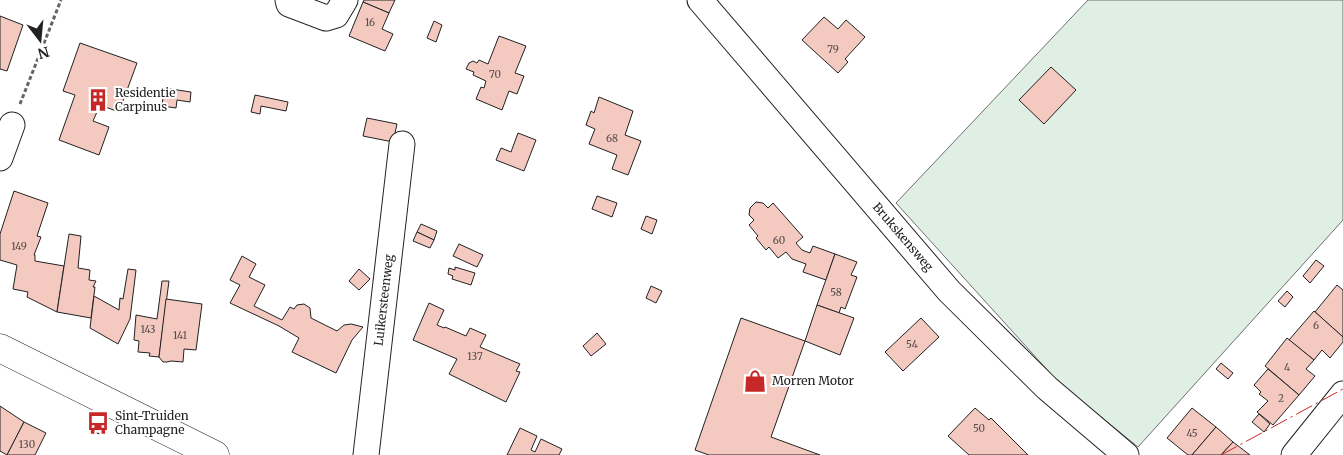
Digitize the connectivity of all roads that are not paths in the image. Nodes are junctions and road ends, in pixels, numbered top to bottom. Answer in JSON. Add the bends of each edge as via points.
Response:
{"nodes":[{"id":1,"x":288,"y":0,"type":"edge"},
{"id":2,"x":344,"y":0,"type":"edge"},
{"id":3,"x":700,"y":0,"type":"edge"},
{"id":4,"x":12,"y":125,"type":"road end"},
{"id":5,"x":402,"y":144,"type":"dead end"},
{"id":6,"x":0,"y":158,"type":"edge"},
{"id":7,"x":0,"y":348,"type":"edge"},
{"id":8,"x":1343,"y":394,"type":"edge"},
{"id":9,"x":215,"y":455,"type":"edge"},
{"id":10,"x":366,"y":455,"type":"edge"},
{"id":11,"x":1126,"y":455,"type":"edge"},
{"id":12,"x":1294,"y":455,"type":"edge"}],
"edges":[{"from":1,"to":2,"type":"street","via":[[289,4],[326,18],[336,15]]},
{"from":3,"to":11,"type":"street","name":"Brukskensweg","via":[[949,291],[1048,388]]},
{"from":4,"to":6,"type":"street"},
{"from":5,"to":10,"type":"street","name":"Luikersteenweg"},
{"from":7,"to":9,"type":"main road"},
{"from":8,"to":12,"type":"street"}]}
